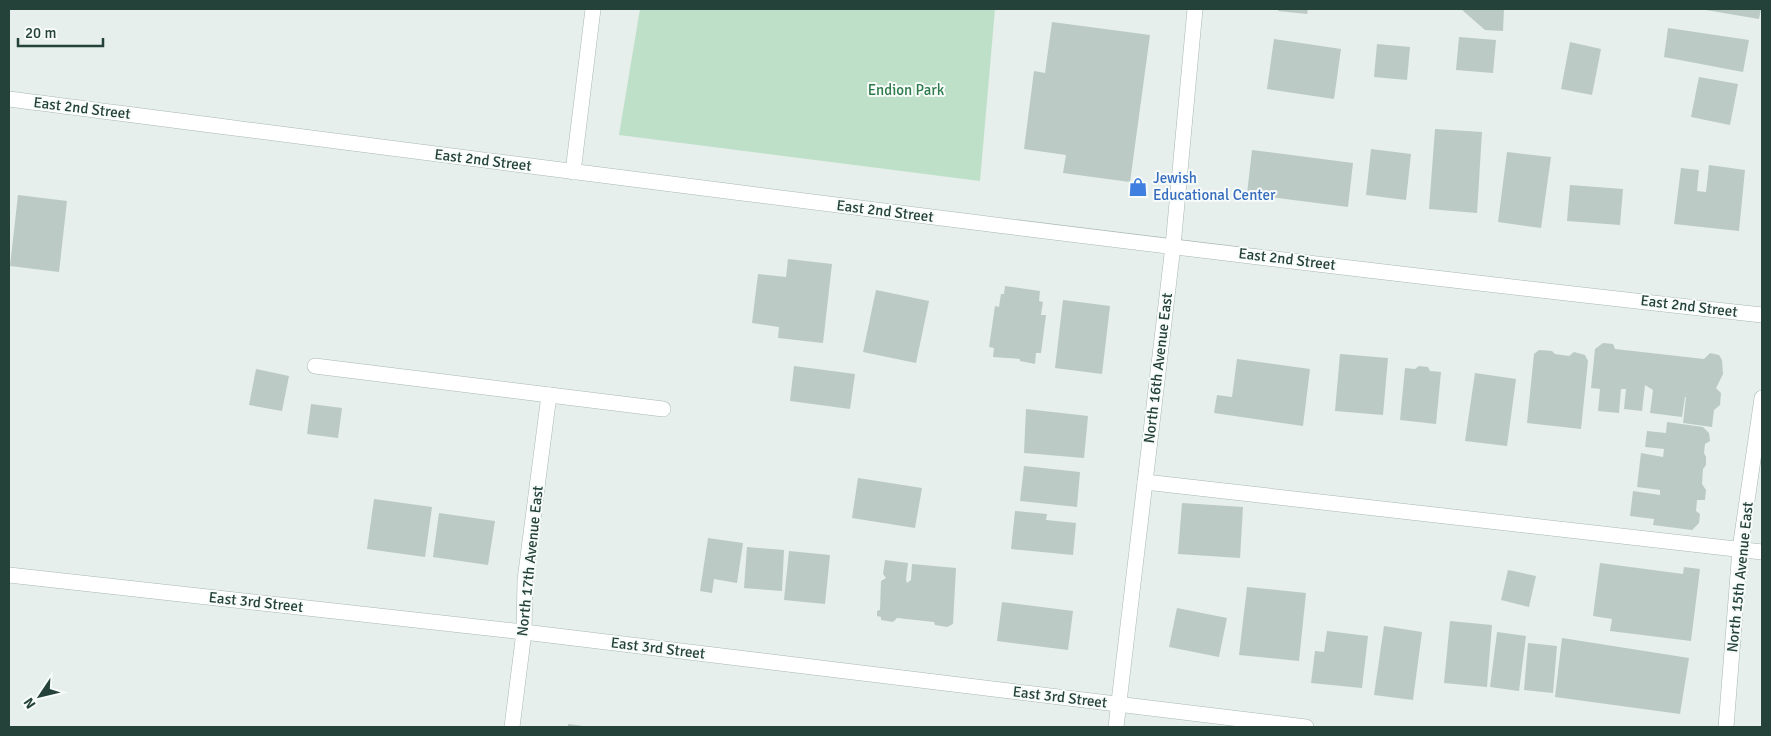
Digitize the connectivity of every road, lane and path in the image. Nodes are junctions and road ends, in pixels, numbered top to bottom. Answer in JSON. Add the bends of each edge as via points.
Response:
{"nodes":[{"id":1,"x":593,"y":9,"type":"edge"},
{"id":2,"x":1195,"y":9,"type":"edge"},
{"id":3,"x":9,"y":99,"type":"edge"},
{"id":4,"x":573,"y":172,"type":"junction"},
{"id":5,"x":1173,"y":246,"type":"junction"},
{"id":6,"x":1762,"y":314,"type":"edge"},
{"id":7,"x":315,"y":366,"type":"dead end"},
{"id":8,"x":549,"y":395,"type":"junction"},
{"id":9,"x":1762,"y":398,"type":"edge"},
{"id":10,"x":663,"y":409,"type":"dead end"},
{"id":11,"x":1145,"y":482,"type":"junction"},
{"id":12,"x":1740,"y":549,"type":"junction"},
{"id":13,"x":1762,"y":552,"type":"edge"},
{"id":14,"x":9,"y":575,"type":"edge"},
{"id":15,"x":524,"y":632,"type":"junction"},
{"id":16,"x":1118,"y":704,"type":"junction"},
{"id":17,"x":512,"y":727,"type":"edge"},
{"id":18,"x":1116,"y":727,"type":"edge"},
{"id":19,"x":1306,"y":727,"type":"edge"},
{"id":20,"x":1726,"y":727,"type":"edge"}],
"edges":[{"from":1,"to":4,"type":"street"},
{"from":2,"to":5,"type":"street","name":"North 16th Avenue East"},
{"from":3,"to":4,"type":"street","name":"East 2nd Street"},
{"from":4,"to":5,"type":"street","name":"East 2nd Street"},
{"from":5,"to":6,"type":"street","name":"East 2nd Street"},
{"from":5,"to":11,"type":"street","name":"North 16th Avenue East"},
{"from":7,"to":8,"type":"street"},
{"from":8,"to":10,"type":"street"},
{"from":8,"to":15,"type":"street","name":"North 17th Avenue East","via":[[526,580]]},
{"from":9,"to":12,"type":"street","name":"North 15th Avenue East"},
{"from":11,"to":12,"type":"street"},
{"from":11,"to":16,"type":"street","name":"North 16th Avenue East"},
{"from":12,"to":13,"type":"street"},
{"from":12,"to":20,"type":"street","name":"North 15th Avenue East"},
{"from":14,"to":15,"type":"street","name":"East 3rd Street"},
{"from":15,"to":16,"type":"street","name":"East 3rd Street"},
{"from":15,"to":17,"type":"street","name":"North 17th Avenue East"},
{"from":16,"to":18,"type":"street","name":"North 16th Avenue East"},
{"from":16,"to":19,"type":"street","name":"East 3rd Street"}]}
